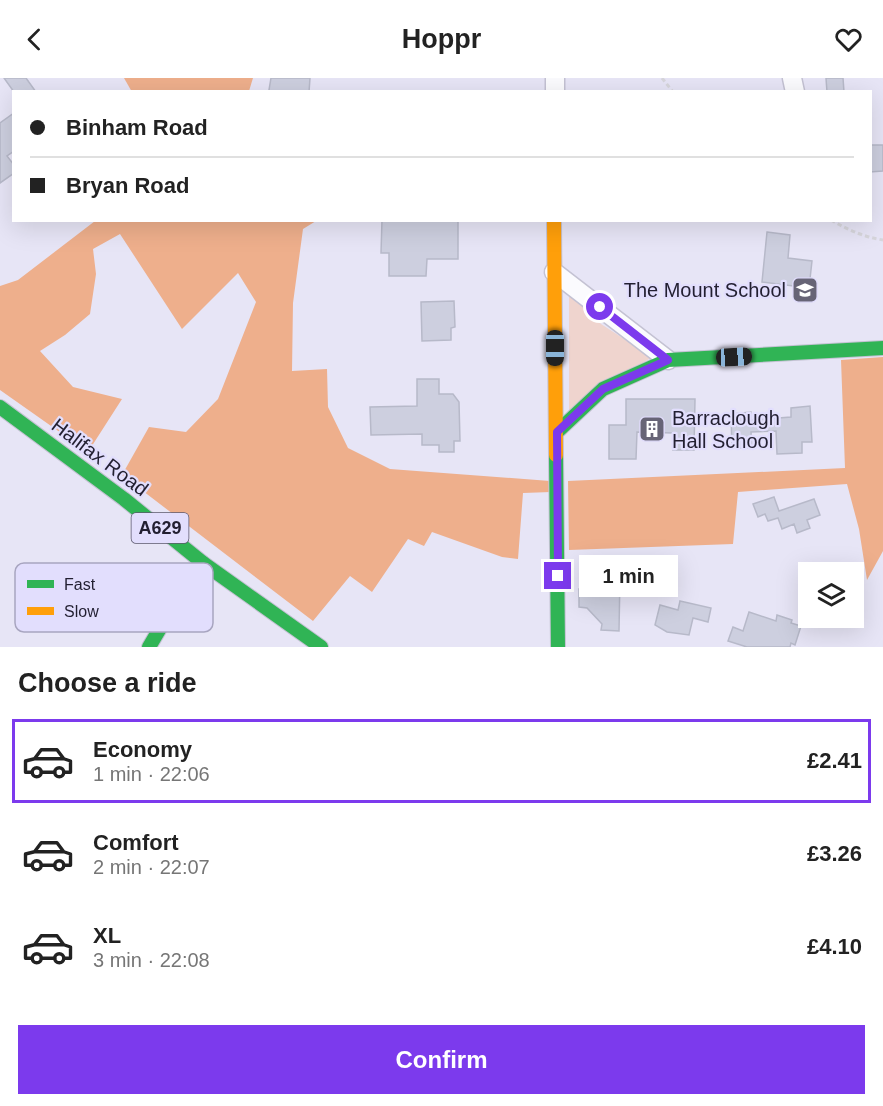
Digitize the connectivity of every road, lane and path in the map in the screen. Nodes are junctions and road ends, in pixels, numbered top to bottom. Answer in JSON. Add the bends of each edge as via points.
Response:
{"nodes":[{"id":1,"x":662,"y":78,"type":"edge"},
{"id":2,"x":671,"y":90,"type":"edge"},
{"id":3,"x":554,"y":222,"type":"edge"},
{"id":4,"x":834,"y":222,"type":"edge"},
{"id":5,"x":883,"y":240,"type":"edge"},
{"id":6,"x":554,"y":272,"type":"junction"},
{"id":7,"x":883,"y":348,"type":"edge"},
{"id":8,"x":668,"y":360,"type":"junction"},
{"id":9,"x":0,"y":407,"type":"edge"},
{"id":10,"x":557,"y":432,"type":"junction"},
{"id":11,"x":203,"y":563,"type":"edge"},
{"id":12,"x":213,"y":570,"type":"edge"},
{"id":13,"x":158,"y":632,"type":"edge"},
{"id":14,"x":150,"y":647,"type":"edge"},
{"id":15,"x":321,"y":647,"type":"edge"},
{"id":16,"x":559,"y":647,"type":"edge"}],
"edges":[{"from":1,"to":2,"type":"path"},
{"from":3,"to":6,"type":"main road"},
{"from":4,"to":5,"type":"path","via":[[847,230]]},
{"from":6,"to":8,"type":"street"},
{"from":6,"to":10,"type":"main road"},
{"from":7,"to":8,"type":"main road"},
{"from":8,"to":10,"type":"main road","via":[[603,389]]},
{"from":9,"to":11,"type":"main road","name":"Halifax Road","number":"A629"},
{"from":10,"to":16,"type":"main road"},
{"from":12,"to":15,"type":"main road","name":"Halifax Road","number":"A629"},
{"from":13,"to":14,"type":"main road"}]}
